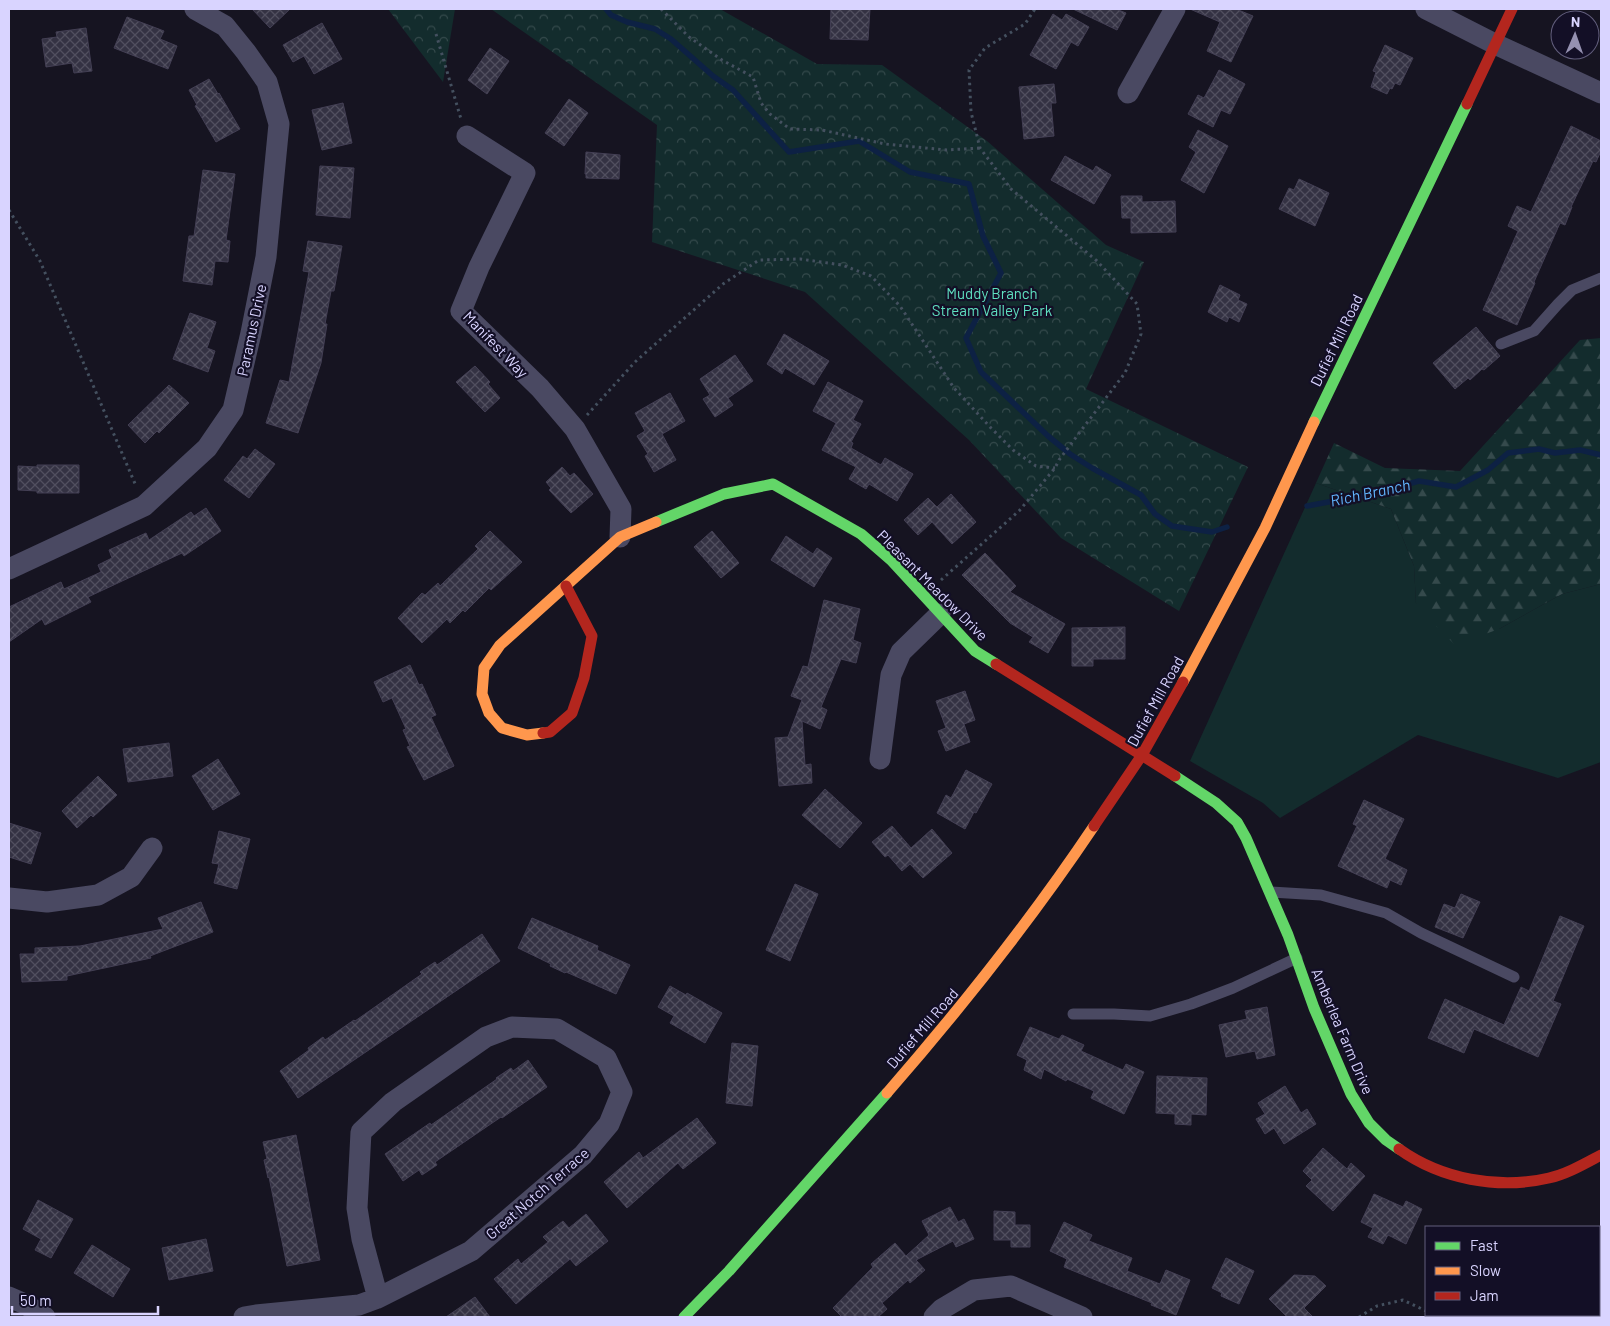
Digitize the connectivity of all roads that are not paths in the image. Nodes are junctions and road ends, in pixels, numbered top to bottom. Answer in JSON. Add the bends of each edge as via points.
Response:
{"nodes":[{"id":1,"x":195,"y":9,"type":"edge"},
{"id":2,"x":1174,"y":9,"type":"edge"},
{"id":3,"x":1426,"y":9,"type":"edge"},
{"id":4,"x":1512,"y":9,"type":"edge"},
{"id":5,"x":1495,"y":44,"type":"junction"},
{"id":6,"x":1128,"y":93,"type":"dead end"},
{"id":7,"x":1601,"y":93,"type":"edge"},
{"id":8,"x":467,"y":136,"type":"road end"},
{"id":9,"x":1601,"y":278,"type":"edge"},
{"id":10,"x":1500,"y":344,"type":"dead end"},
{"id":11,"x":620,"y":537,"type":"junction"},
{"id":12,"x":11,"y":564,"type":"edge"},
{"id":13,"x":566,"y":586,"type":"junction"},
{"id":14,"x":940,"y":614,"type":"junction"},
{"id":15,"x":1142,"y":755,"type":"junction"},
{"id":16,"x":880,"y":759,"type":"dead end"},
{"id":17,"x":152,"y":848,"type":"dead end"},
{"id":18,"x":1269,"y":892,"type":"junction"},
{"id":19,"x":9,"y":898,"type":"edge"},
{"id":20,"x":1297,"y":958,"type":"junction"},
{"id":21,"x":1514,"y":977,"type":"dead end"},
{"id":22,"x":1073,"y":1014,"type":"dead end"},
{"id":23,"x":1601,"y":1155,"type":"edge"},
{"id":24,"x":9,"y":1297,"type":"edge"},
{"id":25,"x":378,"y":1298,"type":"junction"},
{"id":26,"x":45,"y":1317,"type":"edge"},
{"id":27,"x":244,"y":1317,"type":"edge"},
{"id":28,"x":684,"y":1317,"type":"edge"},
{"id":29,"x":934,"y":1317,"type":"edge"},
{"id":30,"x":1082,"y":1317,"type":"edge"}],
"edges":[{"from":1,"to":12,"type":"street","name":"Paramus Drive","via":[[225,26],[246,52],[267,82],[279,124],[266,257],[233,410],[207,448],[144,506]]},
{"from":2,"to":6,"type":"street"},
{"from":3,"to":5,"type":"street"},
{"from":4,"to":5,"type":"street","name":"Dufief Mill Road"},
{"from":5,"to":7,"type":"street"},
{"from":5,"to":15,"type":"street","name":"Dufief Mill Road","via":[[1265,528]]},
{"from":8,"to":11,"type":"street","name":"Manifest Way","via":[[525,174],[461,311],[540,388],[576,429],[621,509]]},
{"from":9,"to":10,"type":"lane","via":[[1572,290],[1534,331]]},
{"from":11,"to":13,"type":"street","name":"Pleasant Meadow Drive"},
{"from":11,"to":14,"type":"street","name":"Pleasant Meadow Drive","via":[[724,494],[773,484],[861,534],[891,560]]},
{"from":13,"to":13,"type":"street","name":"Pleasant Meadow Drive","via":[[500,645],[484,668],[482,694],[489,714],[502,728],[527,735],[550,732],[572,713],[584,678],[592,636]]},
{"from":14,"to":15,"type":"street","name":"Pleasant Meadow Drive","via":[[975,652]]},
{"from":14,"to":16,"type":"street","via":[[902,652],[891,675]]},
{"from":15,"to":18,"type":"street","name":"Amberlea Farm Drive","via":[[1216,803],[1237,822]]},
{"from":15,"to":28,"type":"street","name":"Dufief Mill Road","via":[[1075,855],[982,980],[729,1272]]},
{"from":17,"to":19,"type":"street","via":[[131,877],[98,895],[47,902]]},
{"from":18,"to":20,"type":"street","name":"Amberlea Farm Drive"},
{"from":18,"to":21,"type":"lane","via":[[1321,895],[1386,913]]},
{"from":20,"to":22,"type":"lane","via":[[1225,991],[1150,1016]]},
{"from":20,"to":23,"type":"street","name":"Amberlea Farm Drive","via":[[1351,1095],[1369,1123],[1417,1160],[1447,1174],[1484,1182],[1516,1183],[1549,1178]]},
{"from":24,"to":26,"type":"street"},
{"from":25,"to":25,"type":"street","name":"Great Notch Terrace","via":[[471,1251],[583,1156],[609,1124],[622,1092],[606,1058],[556,1029],[512,1027],[486,1037],[393,1102],[361,1132],[357,1208]]},
{"from":25,"to":27,"type":"street","name":"Great Notch Terrace","via":[[359,1304]]},
{"from":29,"to":30,"type":"street","via":[[974,1290],[1011,1286]]}]}
